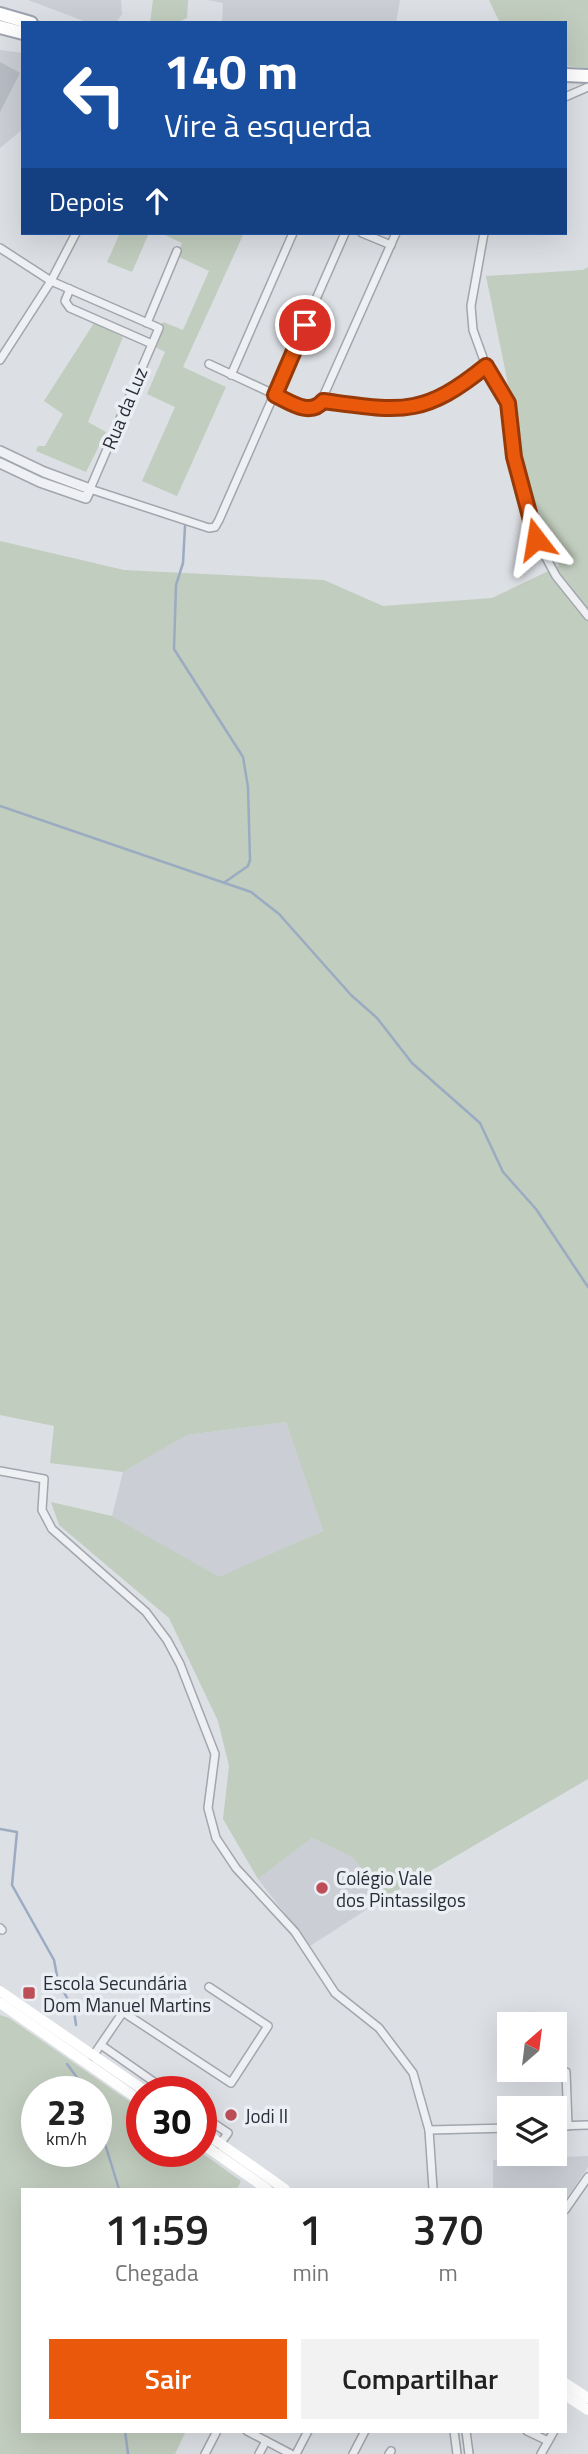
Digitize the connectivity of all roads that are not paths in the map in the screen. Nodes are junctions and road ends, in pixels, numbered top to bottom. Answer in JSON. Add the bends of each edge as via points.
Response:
{"nodes":[{"id":1,"x":0,"y":14,"type":"edge"},
{"id":2,"x":24,"y":21,"type":"edge"},
{"id":3,"x":0,"y":27,"type":"edge"},
{"id":4,"x":21,"y":32,"type":"edge"},
{"id":5,"x":567,"y":75,"type":"edge"},
{"id":6,"x":588,"y":76,"type":"edge"},
{"id":7,"x":567,"y":83,"type":"edge"},
{"id":8,"x":588,"y":85,"type":"edge"},
{"id":9,"x":567,"y":96,"type":"edge"},
{"id":10,"x":75,"y":235,"type":"edge"},
{"id":11,"x":292,"y":235,"type":"edge"},
{"id":12,"x":344,"y":235,"type":"edge"},
{"id":13,"x":367,"y":235,"type":"edge"},
{"id":14,"x":395,"y":235,"type":"edge"},
{"id":15,"x":484,"y":235,"type":"edge"},
{"id":16,"x":391,"y":245,"type":"junction"},
{"id":17,"x":0,"y":248,"type":"edge"},
{"id":18,"x":177,"y":251,"type":"dead end"},
{"id":19,"x":51,"y":281,"type":"junction"},
{"id":20,"x":70,"y":289,"type":"junction"},
{"id":21,"x":147,"y":323,"type":"junction"},
{"id":22,"x":152,"y":344,"type":"junction"},
{"id":23,"x":0,"y":360,"type":"edge"},
{"id":24,"x":209,"y":364,"type":"dead end"},
{"id":25,"x":486,"y":366,"type":"junction"},
{"id":26,"x":231,"y":375,"type":"junction"},
{"id":27,"x":275,"y":395,"type":"junction"},
{"id":28,"x":323,"y":401,"type":"junction"},
{"id":29,"x":0,"y":451,"type":"edge"},
{"id":30,"x":0,"y":463,"type":"edge"},
{"id":31,"x":90,"y":489,"type":"junction"},
{"id":32,"x":588,"y":616,"type":"edge"},
{"id":33,"x":0,"y":1471,"type":"edge"},
{"id":34,"x":209,"y":1987,"type":"dead end"},
{"id":35,"x":0,"y":1991,"type":"edge"},
{"id":36,"x":0,"y":2003,"type":"edge"},
{"id":37,"x":101,"y":2045,"type":"junction"},
{"id":38,"x":93,"y":2056,"type":"junction"},
{"id":39,"x":145,"y":2076,"type":"edge"},
{"id":40,"x":126,"y":2078,"type":"edge"},
{"id":41,"x":566,"y":2082,"type":"edge"},
{"id":42,"x":126,"y":2091,"type":"edge"},
{"id":43,"x":588,"y":2125,"type":"edge"},
{"id":44,"x":217,"y":2126,"type":"edge"},
{"id":45,"x":568,"y":2126,"type":"joint"},
{"id":46,"x":497,"y":2128,"type":"edge"},
{"id":47,"x":429,"y":2130,"type":"junction"},
{"id":48,"x":217,"y":2142,"type":"edge"},
{"id":49,"x":220,"y":2144,"type":"junction"},
{"id":50,"x":217,"y":2154,"type":"edge"},
{"id":51,"x":587,"y":2180,"type":"edge"},
{"id":52,"x":266,"y":2188,"type":"edge"},
{"id":53,"x":284,"y":2188,"type":"edge"},
{"id":54,"x":433,"y":2188,"type":"edge"},
{"id":55,"x":567,"y":2207,"type":"edge"},
{"id":56,"x":567,"y":2384,"type":"edge"},
{"id":57,"x":567,"y":2396,"type":"edge"},
{"id":58,"x":588,"y":2398,"type":"edge"},
{"id":59,"x":588,"y":2410,"type":"edge"},
{"id":60,"x":216,"y":2433,"type":"edge"},
{"id":61,"x":253,"y":2433,"type":"edge"},
{"id":62,"x":307,"y":2433,"type":"edge"},
{"id":63,"x":364,"y":2433,"type":"edge"},
{"id":64,"x":454,"y":2433,"type":"edge"},
{"id":65,"x":466,"y":2433,"type":"edge"},
{"id":66,"x":531,"y":2433,"type":"edge"},
{"id":67,"x":553,"y":2433,"type":"edge"},
{"id":68,"x":266,"y":2441,"type":"junction"},
{"id":69,"x":548,"y":2441,"type":"junction"},
{"id":70,"x":205,"y":2454,"type":"edge"},
{"id":71,"x":259,"y":2454,"type":"edge"},
{"id":72,"x":293,"y":2454,"type":"edge"},
{"id":73,"x":353,"y":2454,"type":"edge"},
{"id":74,"x":457,"y":2454,"type":"edge"},
{"id":75,"x":469,"y":2454,"type":"edge"},
{"id":76,"x":541,"y":2454,"type":"edge"}],
"edges":[{"from":1,"to":2,"type":"main road"},
{"from":3,"to":4,"type":"main road"},
{"from":5,"to":6,"type":"main road"},
{"from":7,"to":8,"type":"main road"},
{"from":8,"to":9,"type":"street"},
{"from":10,"to":19,"type":"street"},
{"from":11,"to":26,"type":"street"},
{"from":12,"to":27,"type":"street"},
{"from":13,"to":16,"type":"street"},
{"from":14,"to":16,"type":"street"},
{"from":15,"to":25,"type":"street","via":[[471,306],[473,330]]},
{"from":16,"to":28,"type":"street"},
{"from":17,"to":19,"type":"street"},
{"from":18,"to":21,"type":"street"},
{"from":19,"to":20,"type":"street"},
{"from":19,"to":23,"type":"street"},
{"from":20,"to":21,"type":"street"},
{"from":20,"to":22,"type":"street","via":[[65,302],[70,308]]},
{"from":21,"to":22,"type":"street","name":"Rua da Luz","via":[[159,328]]},
{"from":22,"to":31,"type":"street","name":"Rua da Luz"},
{"from":24,"to":26,"type":"street"},
{"from":25,"to":28,"type":"street","via":[[420,406],[397,410]]},
{"from":25,"to":32,"type":"street","via":[[508,403],[514,457],[536,539],[556,576]]},
{"from":26,"to":27,"type":"street"},
{"from":27,"to":28,"type":"street","via":[[306,409]]},
{"from":27,"to":31,"type":"street","via":[[217,524],[203,527]]},
{"from":29,"to":31,"type":"street"},
{"from":30,"to":31,"type":"street","via":[[86,498]]},
{"from":33,"to":47,"type":"street","via":[[44,1479],[42,1510],[52,1529],[146,1612],[167,1640],[215,1754],[208,1808],[216,1839],[236,1868],[295,1932],[335,1993],[379,2028],[404,2057],[419,2089]]},
{"from":34,"to":37,"type":"street","via":[[268,2026],[231,2083],[123,2012]]},
{"from":35,"to":38,"type":"main road"},
{"from":36,"to":42,"type":"main road"},
{"from":37,"to":38,"type":"street"},
{"from":37,"to":39,"type":"street"},
{"from":38,"to":40,"type":"main road"},
{"from":41,"to":45,"type":"street"},
{"from":43,"to":45,"type":"street"},
{"from":44,"to":49,"type":"street","via":[[228,2133]]},
{"from":46,"to":47,"type":"street"},
{"from":47,"to":54,"type":"street"},
{"from":48,"to":49,"type":"main road"},
{"from":49,"to":53,"type":"main road"},
{"from":50,"to":52,"type":"main road"},
{"from":51,"to":55,"type":"street"},
{"from":56,"to":58,"type":"main road"},
{"from":57,"to":59,"type":"main road"},
{"from":60,"to":70,"type":"street"},
{"from":61,"to":68,"type":"street"},
{"from":62,"to":72,"type":"street"},
{"from":63,"to":73,"type":"street"},
{"from":64,"to":74,"type":"street"},
{"from":65,"to":75,"type":"street"},
{"from":66,"to":69,"type":"street"},
{"from":67,"to":69,"type":"street"},
{"from":68,"to":71,"type":"street"},
{"from":68,"to":72,"type":"street"},
{"from":69,"to":76,"type":"street"}]}
